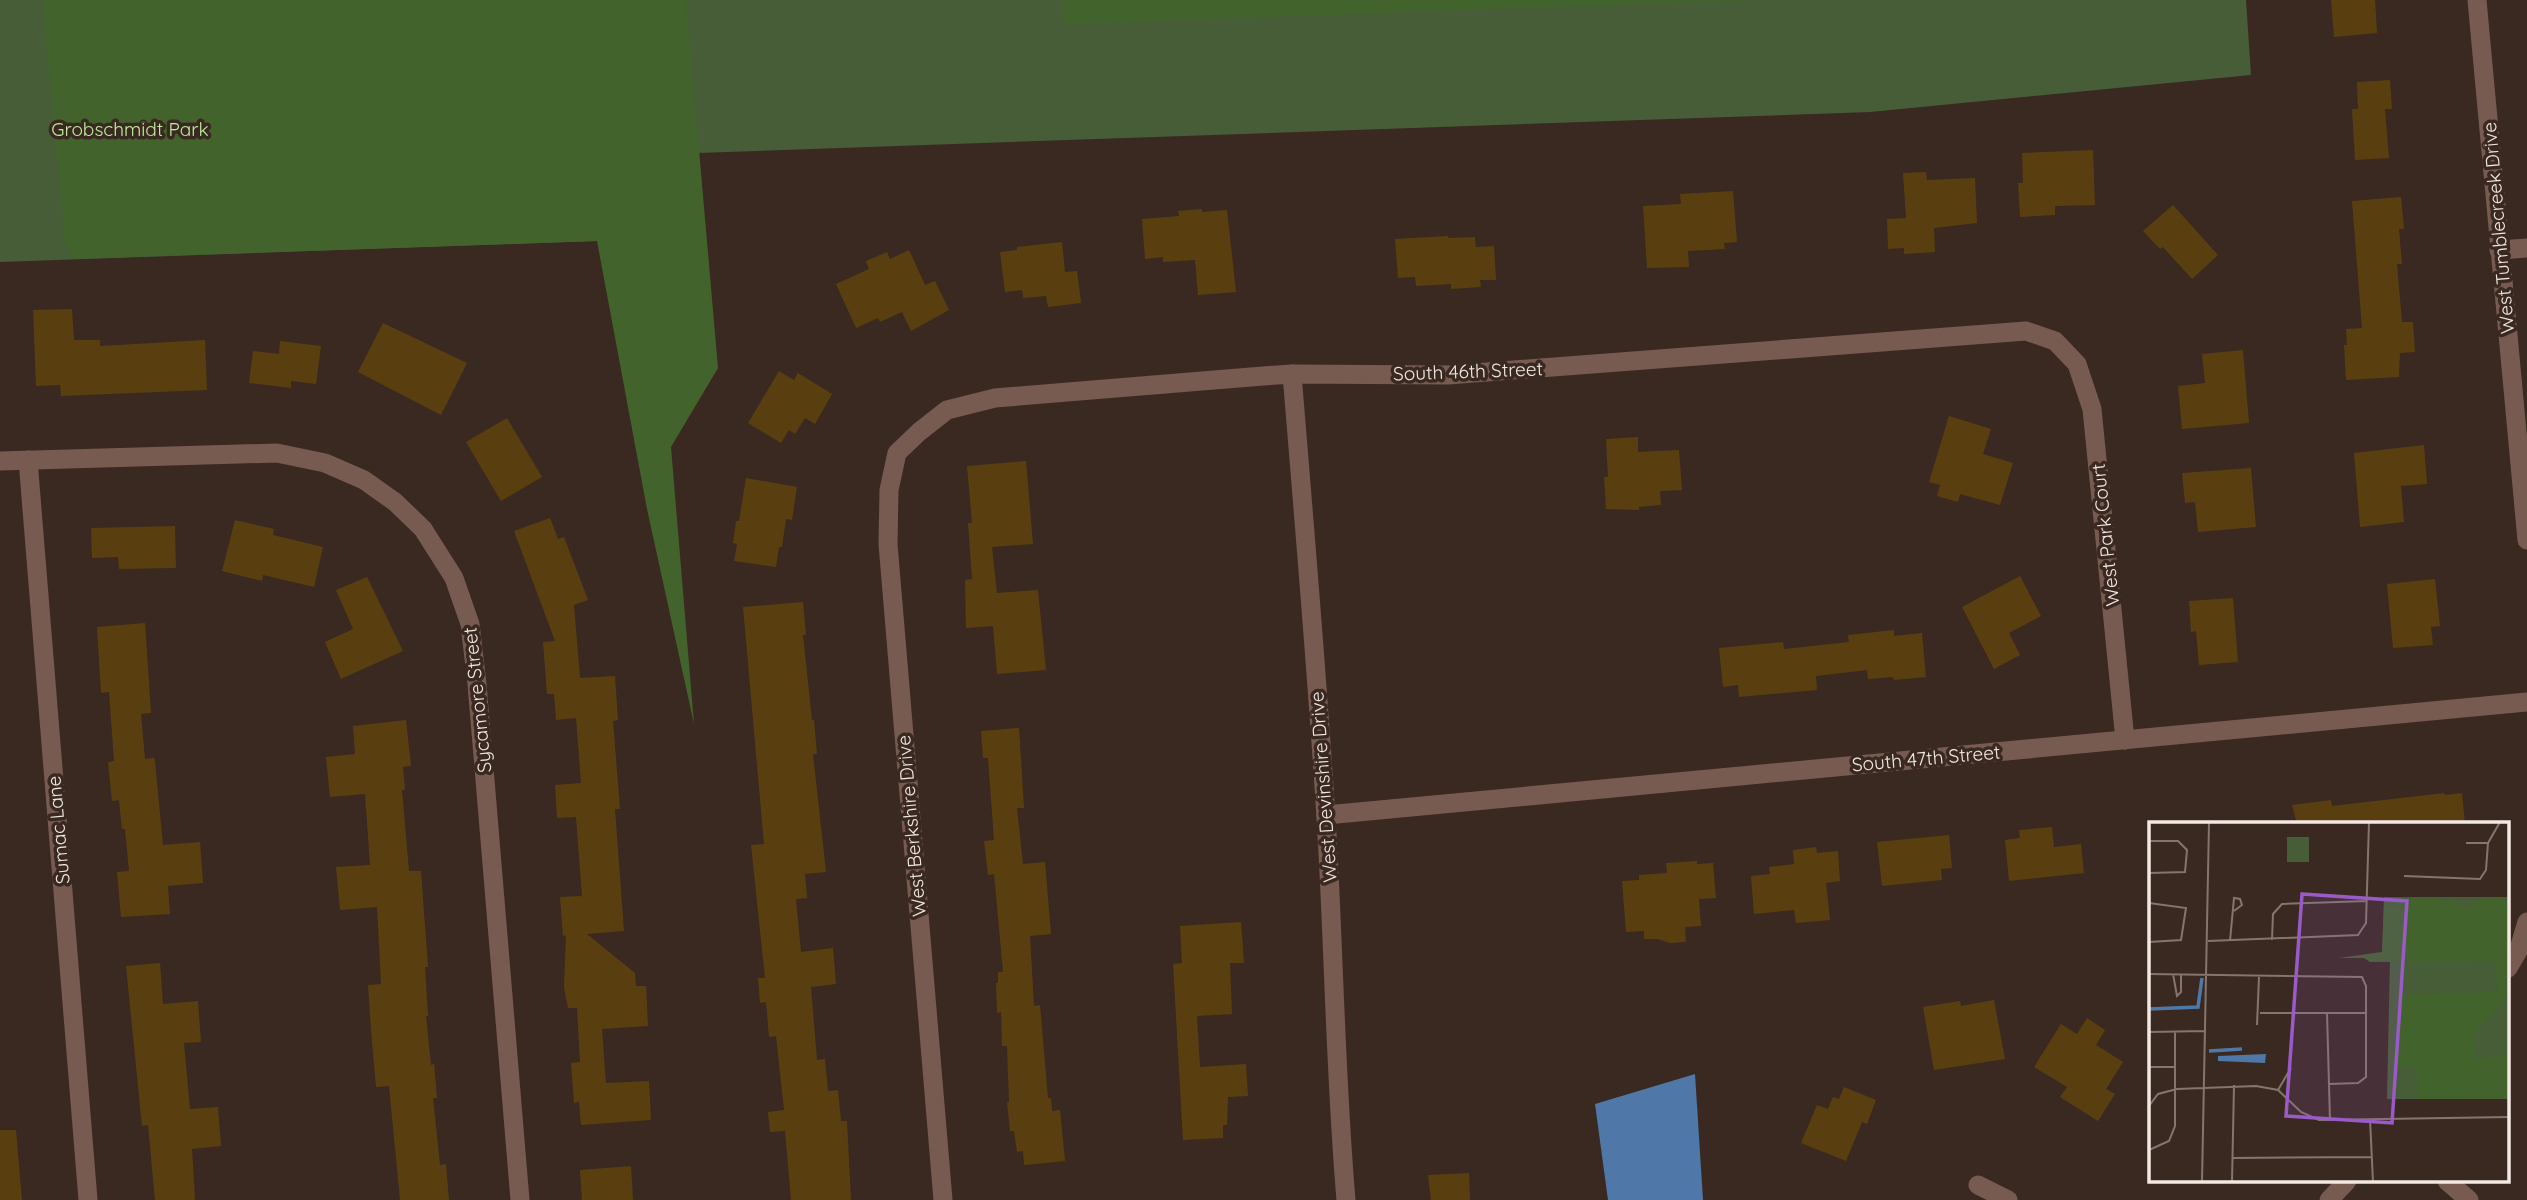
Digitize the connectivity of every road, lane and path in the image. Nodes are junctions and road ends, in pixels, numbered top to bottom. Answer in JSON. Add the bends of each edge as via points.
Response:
{"nodes":[{"id":1,"x":2477,"y":0,"type":"edge"},
{"id":2,"x":2527,"y":248,"type":"edge"},
{"id":3,"x":2500,"y":250,"type":"junction"},
{"id":4,"x":2055,"y":341,"type":"joint"},
{"id":5,"x":1292,"y":374,"type":"junction"},
{"id":6,"x":897,"y":453,"type":"joint"},
{"id":7,"x":28,"y":460,"type":"junction"},
{"id":8,"x":0,"y":461,"type":"edge"},
{"id":9,"x":2527,"y":540,"type":"edge"},
{"id":10,"x":2527,"y":702,"type":"edge"},
{"id":11,"x":2125,"y":740,"type":"junction"},
{"id":12,"x":1326,"y":815,"type":"junction"},
{"id":13,"x":2527,"y":922,"type":"edge"},
{"id":14,"x":2510,"y":965,"type":"edge"},
{"id":15,"x":2346,"y":1182,"type":"edge"},
{"id":16,"x":2448,"y":1182,"type":"edge"},
{"id":17,"x":1978,"y":1185,"type":"dead end"},
{"id":18,"x":88,"y":1200,"type":"edge"},
{"id":19,"x":520,"y":1200,"type":"edge"},
{"id":20,"x":943,"y":1200,"type":"edge"},
{"id":21,"x":1346,"y":1200,"type":"edge"},
{"id":22,"x":2008,"y":1200,"type":"edge"},
{"id":23,"x":2329,"y":1200,"type":"edge"},
{"id":24,"x":2469,"y":1200,"type":"edge"}],
"edges":[{"from":1,"to":3,"type":"street","name":"West Tumblecreek Drive"},
{"from":2,"to":3,"type":"street"},
{"from":3,"to":9,"type":"street","name":"West Tumblecreek Drive"},
{"from":4,"to":5,"type":"street","name":"South 46th Street","via":[[2026,331],[1448,375]]},
{"from":4,"to":11,"type":"street","name":"West Park Court","via":[[2077,364],[2092,409]]},
{"from":5,"to":6,"type":"street","name":"South 46th Street","via":[[995,398],[947,410]]},
{"from":5,"to":12,"type":"street","name":"West Devinshire Drive"},
{"from":6,"to":20,"type":"street","name":"West Berkshire Drive","via":[[889,490],[888,544]]},
{"from":7,"to":8,"type":"street","name":"Sycamore Street"},
{"from":7,"to":18,"type":"street","name":"Sumac Lane"},
{"from":7,"to":19,"type":"street","name":"Sycamore Street","via":[[277,453],[325,463],[364,480],[423,529],[454,578],[470,624]]},
{"from":10,"to":11,"type":"street","name":"South 47th Street"},
{"from":11,"to":12,"type":"street","name":"South 47th Street"},
{"from":12,"to":21,"type":"street","name":"West Devinshire Drive"},
{"from":13,"to":14,"type":"street"},
{"from":15,"to":23,"type":"street"},
{"from":16,"to":24,"type":"street"},
{"from":17,"to":22,"type":"street"}]}
